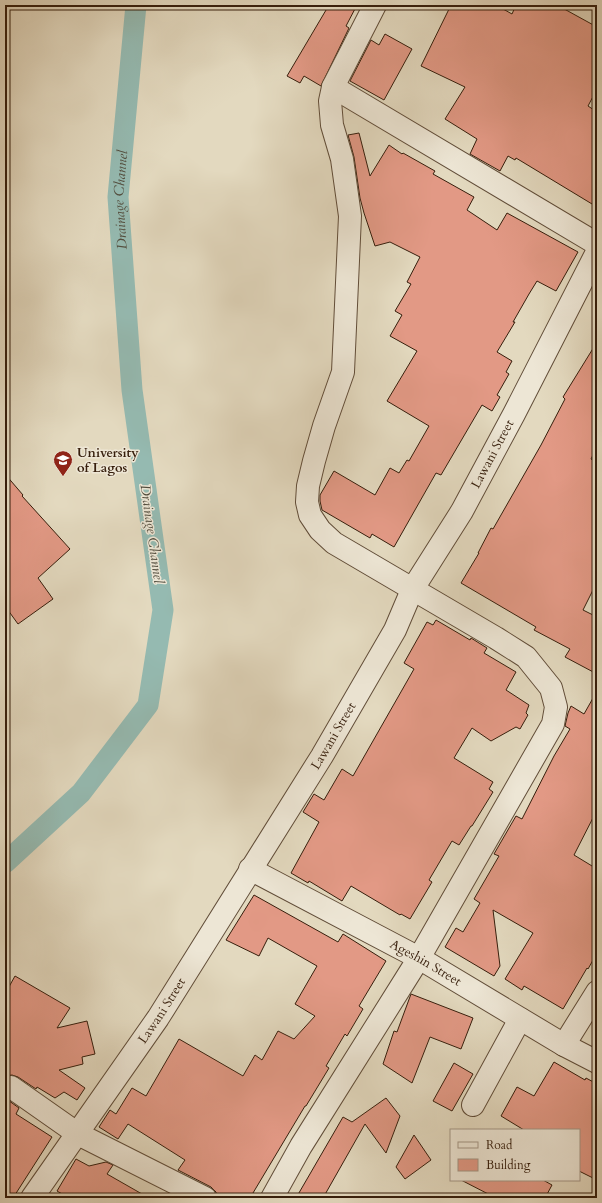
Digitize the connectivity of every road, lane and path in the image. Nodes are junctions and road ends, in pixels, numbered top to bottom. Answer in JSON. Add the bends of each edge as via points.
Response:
{"nodes":[{"id":1,"x":375,"y":5,"type":"edge"},
{"id":2,"x":333,"y":87,"type":"junction"},
{"id":3,"x":597,"y":244,"type":"edge"},
{"id":4,"x":597,"y":252,"type":"edge"},
{"id":5,"x":412,"y":590,"type":"junction"},
{"id":6,"x":250,"y":869,"type":"junction"},
{"id":7,"x":419,"y":958,"type":"junction"},
{"id":8,"x":597,"y":992,"type":"edge"},
{"id":9,"x":520,"y":1019,"type":"junction"},
{"id":10,"x":564,"y":1045,"type":"junction"},
{"id":11,"x":597,"y":1062,"type":"edge"},
{"id":12,"x":11,"y":1087,"type":"dead end"},
{"id":13,"x":473,"y":1104,"type":"dead end"},
{"id":14,"x":78,"y":1134,"type":"junction"},
{"id":15,"x":32,"y":1198,"type":"edge"},
{"id":16,"x":205,"y":1198,"type":"edge"},
{"id":17,"x":272,"y":1198,"type":"edge"}],
"edges":[{"from":1,"to":2,"type":"street"},
{"from":2,"to":3,"type":"street"},
{"from":2,"to":5,"type":"street","via":[[330,101],[332,125],[342,159],[350,216],[344,365],[314,462],[307,502],[310,515],[320,530],[334,543]]},
{"from":4,"to":5,"type":"street","name":"Lawani Street","via":[[462,511]]},
{"from":5,"to":6,"type":"street","name":"Lawani Street","via":[[394,630],[322,756]]},
{"from":5,"to":7,"type":"street","via":[[526,657],[551,688],[556,706],[553,724]]},
{"from":6,"to":7,"type":"street","name":"Ageshin Street"},
{"from":6,"to":14,"type":"street","name":"Lawani Street","via":[[158,1018]]},
{"from":7,"to":9,"type":"street","name":"Ageshin Street"},
{"from":7,"to":17,"type":"street","via":[[301,1146]]},
{"from":8,"to":10,"type":"street"},
{"from":9,"to":10,"type":"street","name":"Ageshin Street"},
{"from":9,"to":13,"type":"street"},
{"from":10,"to":11,"type":"street","name":"Ageshin Street"},
{"from":12,"to":14,"type":"street"},
{"from":14,"to":15,"type":"street","name":"Lawani Street"},
{"from":14,"to":16,"type":"street"}]}
